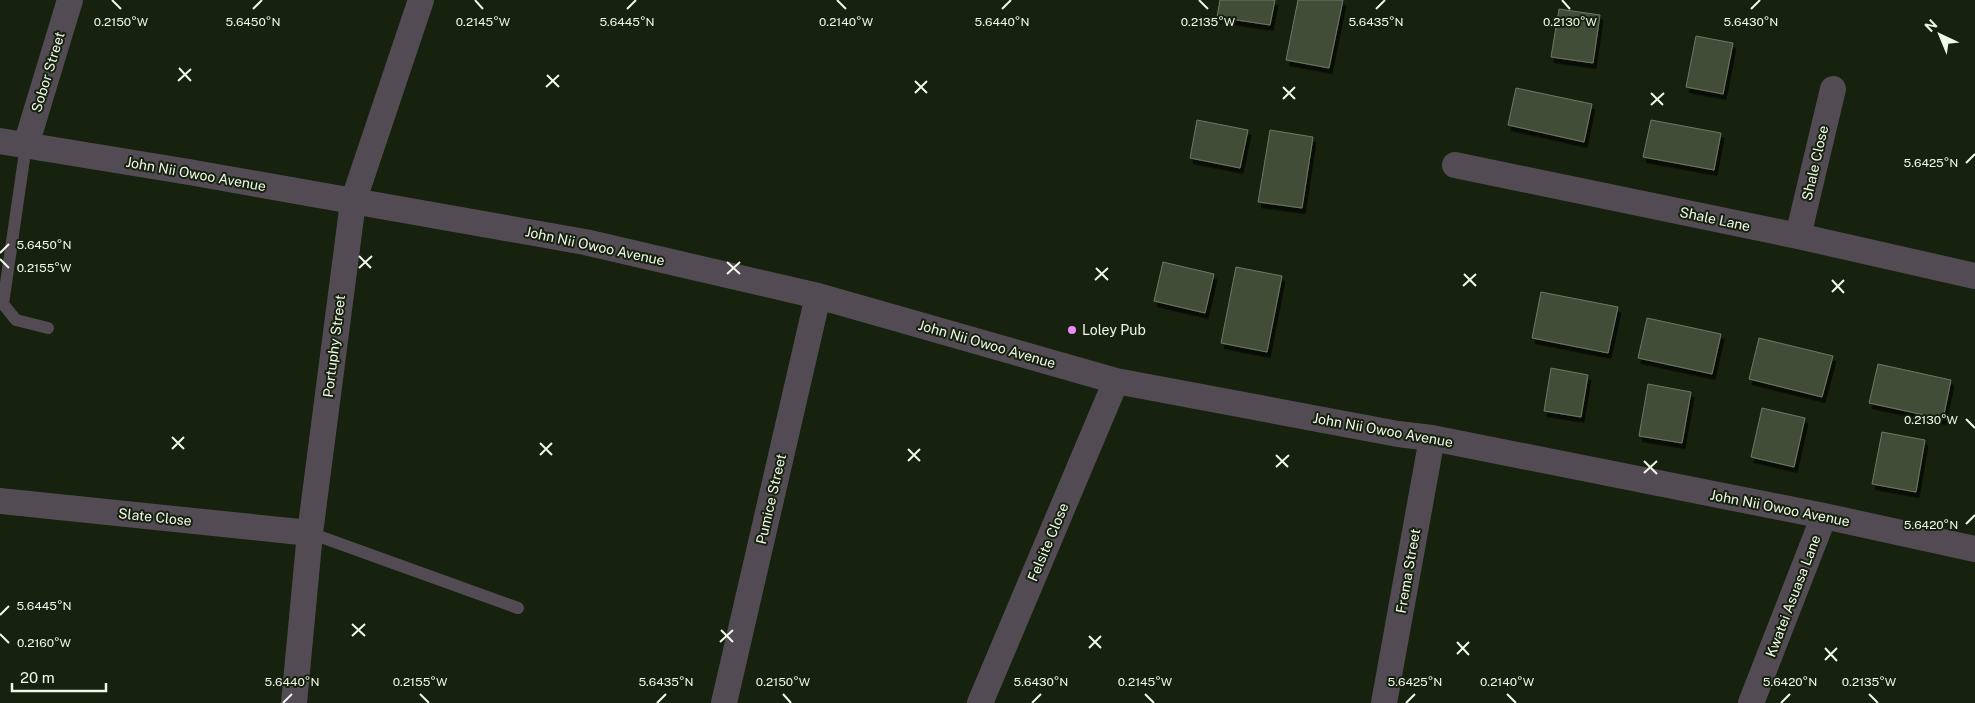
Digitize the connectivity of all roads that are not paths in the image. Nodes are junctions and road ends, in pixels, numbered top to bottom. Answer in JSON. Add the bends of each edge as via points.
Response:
{"nodes":[{"id":1,"x":70,"y":0,"type":"edge"},
{"id":2,"x":422,"y":0,"type":"edge"},
{"id":3,"x":1833,"y":90,"type":"dead end"},
{"id":4,"x":0,"y":141,"type":"edge"},
{"id":5,"x":26,"y":145,"type":"junction"},
{"id":6,"x":1455,"y":165,"type":"dead end"},
{"id":7,"x":353,"y":202,"type":"junction"},
{"id":8,"x":1798,"y":236,"type":"junction"},
{"id":9,"x":1975,"y":276,"type":"edge"},
{"id":10,"x":818,"y":296,"type":"junction"},
{"id":11,"x":48,"y":328,"type":"dead end"},
{"id":12,"x":1116,"y":381,"type":"junction"},
{"id":13,"x":1432,"y":438,"type":"junction"},
{"id":14,"x":0,"y":501,"type":"edge"},
{"id":15,"x":1824,"y":516,"type":"junction"},
{"id":16,"x":310,"y":533,"type":"junction"},
{"id":17,"x":1975,"y":549,"type":"edge"},
{"id":18,"x":518,"y":608,"type":"dead end"},
{"id":19,"x":294,"y":703,"type":"edge"},
{"id":20,"x":724,"y":703,"type":"edge"},
{"id":21,"x":980,"y":703,"type":"edge"},
{"id":22,"x":1384,"y":703,"type":"edge"},
{"id":23,"x":1751,"y":703,"type":"edge"}],
"edges":[{"from":1,"to":5,"type":"street","name":"Sobor Street"},
{"from":2,"to":7,"type":"street","name":"Portuphy Street"},
{"from":3,"to":8,"type":"street","name":"Shale Close"},
{"from":4,"to":5,"type":"street","name":"John Nii Owoo Avenue"},
{"from":5,"to":7,"type":"street","name":"John Nii Owoo Avenue"},
{"from":5,"to":11,"type":"lane","via":[[2,304],[16,320]]},
{"from":6,"to":8,"type":"street","name":"Shale Lane"},
{"from":7,"to":10,"type":"street","name":"John Nii Owoo Avenue","via":[[585,242]]},
{"from":7,"to":16,"type":"street","name":"Portuphy Street"},
{"from":8,"to":9,"type":"street","name":"Shale Lane"},
{"from":10,"to":12,"type":"street","name":"John Nii Owoo Avenue"},
{"from":10,"to":20,"type":"street","name":"Pumice Street"},
{"from":12,"to":13,"type":"street","name":"John Nii Owoo Avenue"},
{"from":12,"to":21,"type":"street","name":"Felsite Close"},
{"from":13,"to":15,"type":"street","name":"John Nii Owoo Avenue"},
{"from":13,"to":22,"type":"street","name":"Frema Street"},
{"from":14,"to":16,"type":"street","name":"Slate Close"},
{"from":15,"to":17,"type":"street","name":"John Nii Owoo Avenue"},
{"from":15,"to":23,"type":"street","name":"Kwatei Asuasa Lane"},
{"from":16,"to":18,"type":"lane"},
{"from":16,"to":19,"type":"street","name":"Portuphy Street"}]}
